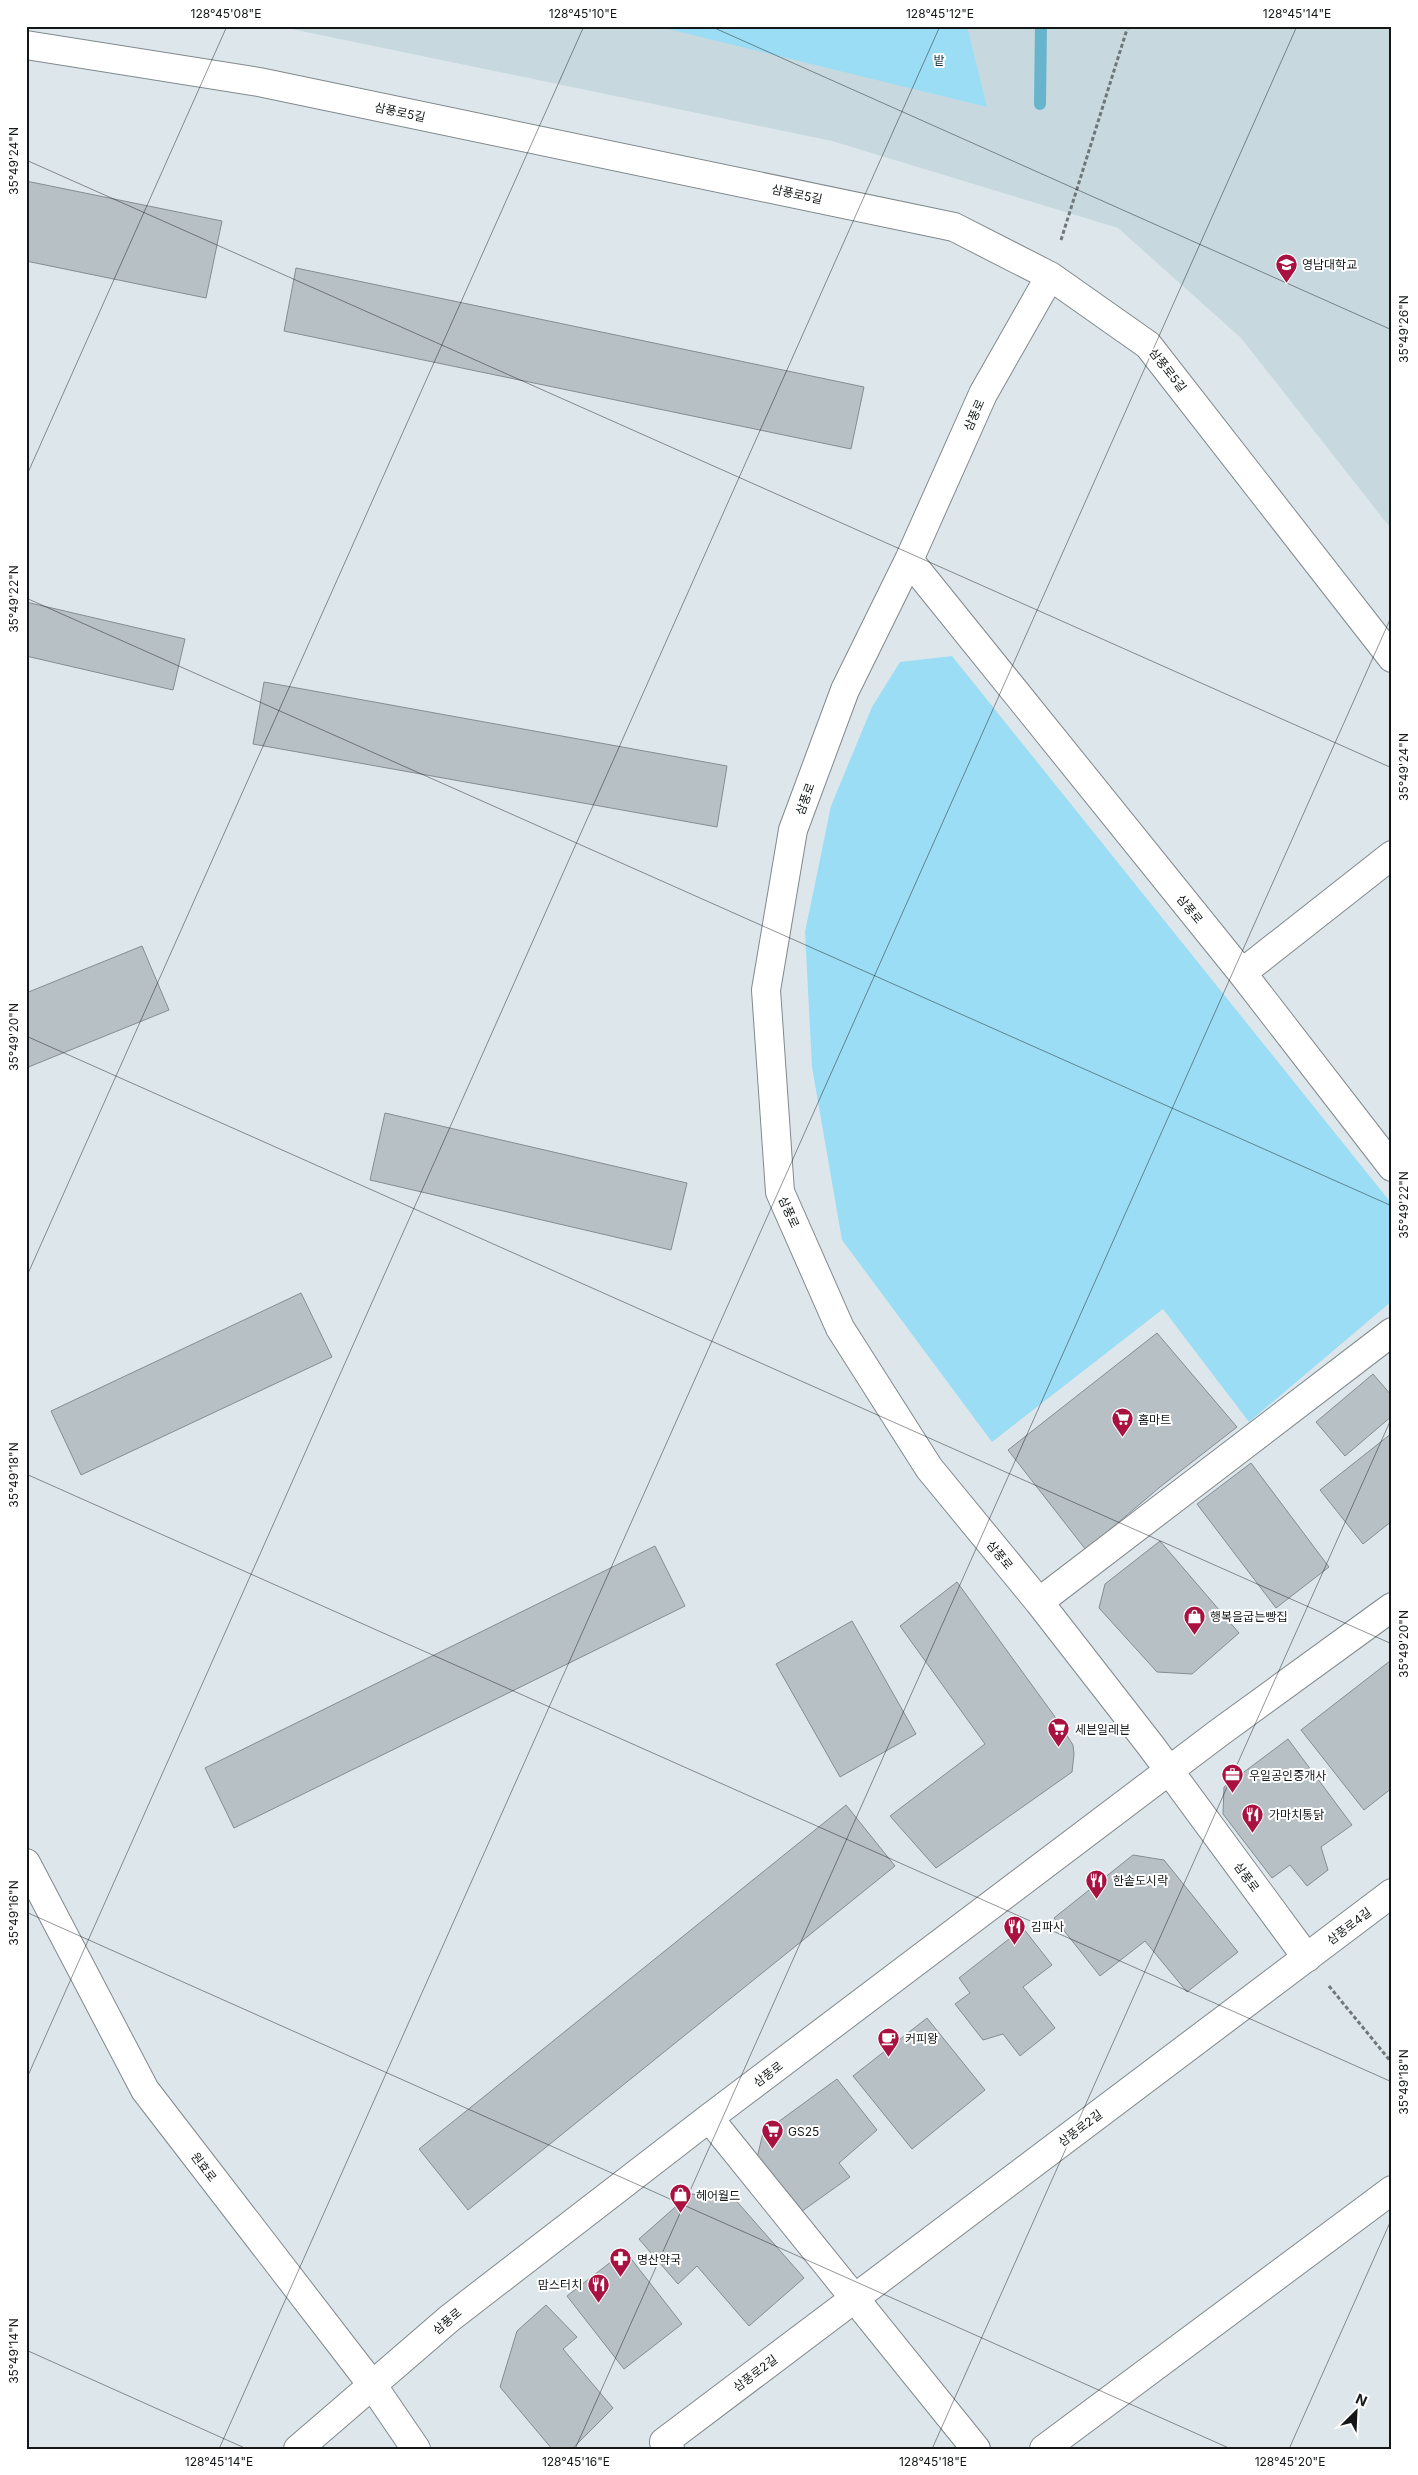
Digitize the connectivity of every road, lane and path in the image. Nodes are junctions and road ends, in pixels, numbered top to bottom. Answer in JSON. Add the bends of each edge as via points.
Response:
{"nodes":[{"id":1,"x":1128,"y":26,"type":"edge"},
{"id":2,"x":26,"y":45,"type":"edge"},
{"id":3,"x":1050,"y":276,"type":"junction"},
{"id":4,"x":909,"y":560,"type":"junction"},
{"id":5,"x":1392,"y":658,"type":"edge"},
{"id":6,"x":1392,"y":855,"type":"edge"},
{"id":7,"x":1242,"y":973,"type":"junction"},
{"id":8,"x":1392,"y":1167,"type":"edge"},
{"id":9,"x":1392,"y":1332,"type":"edge"},
{"id":10,"x":1039,"y":1602,"type":"junction"},
{"id":11,"x":1392,"y":1607,"type":"edge"},
{"id":12,"x":1170,"y":1772,"type":"junction"},
{"id":13,"x":26,"y":1863,"type":"edge"},
{"id":14,"x":1392,"y":1893,"type":"edge"},
{"id":15,"x":1307,"y":1958,"type":"junction"},
{"id":16,"x":1392,"y":2063,"type":"edge"},
{"id":17,"x":709,"y":2118,"type":"junction"},
{"id":18,"x":1392,"y":2190,"type":"edge"},
{"id":19,"x":853,"y":2298,"type":"junction"},
{"id":20,"x":373,"y":2386,"type":"junction"},
{"id":21,"x":298,"y":2449,"type":"edge"},
{"id":22,"x":416,"y":2449,"type":"edge"},
{"id":23,"x":670,"y":2449,"type":"edge"},
{"id":24,"x":976,"y":2449,"type":"edge"},
{"id":25,"x":1044,"y":2449,"type":"edge"}],
"edges":[{"from":1,"to":3,"type":"path"},
{"from":2,"to":3,"type":"street","name":"삼풍로5길","via":[[259,82],[954,227]]},
{"from":3,"to":4,"type":"street","name":"삼풍로","via":[[983,394]]},
{"from":3,"to":5,"type":"street","name":"삼풍로5길","via":[[1148,345]]},
{"from":4,"to":7,"type":"street","name":"삼풍로"},
{"from":4,"to":10,"type":"street","name":"삼풍로","via":[[845,690],[793,830],[766,990],[780,1192],[840,1328],[929,1468]]},
{"from":6,"to":7,"type":"street"},
{"from":7,"to":8,"type":"street","name":"삼풍로"},
{"from":9,"to":10,"type":"street"},
{"from":10,"to":12,"type":"street","name":"삼풍로"},
{"from":11,"to":12,"type":"street","name":"삼풍로"},
{"from":12,"to":15,"type":"street","name":"삼풍로"},
{"from":12,"to":17,"type":"street","name":"삼풍로"},
{"from":13,"to":20,"type":"street","name":"원효로","via":[[145,2090]]},
{"from":14,"to":15,"type":"street","name":"삼풍로4길"},
{"from":15,"to":16,"type":"path"},
{"from":15,"to":19,"type":"street","name":"삼풍로2길"},
{"from":17,"to":19,"type":"street"},
{"from":17,"to":20,"type":"street","name":"삼풍로","via":[[450,2318]]},
{"from":18,"to":25,"type":"street"},
{"from":19,"to":23,"type":"street","name":"삼풍로2길","via":[[664,2442]]},
{"from":19,"to":24,"type":"street"},
{"from":20,"to":21,"type":"street","name":"삼풍로"},
{"from":20,"to":22,"type":"street","name":"원효로"}]}
